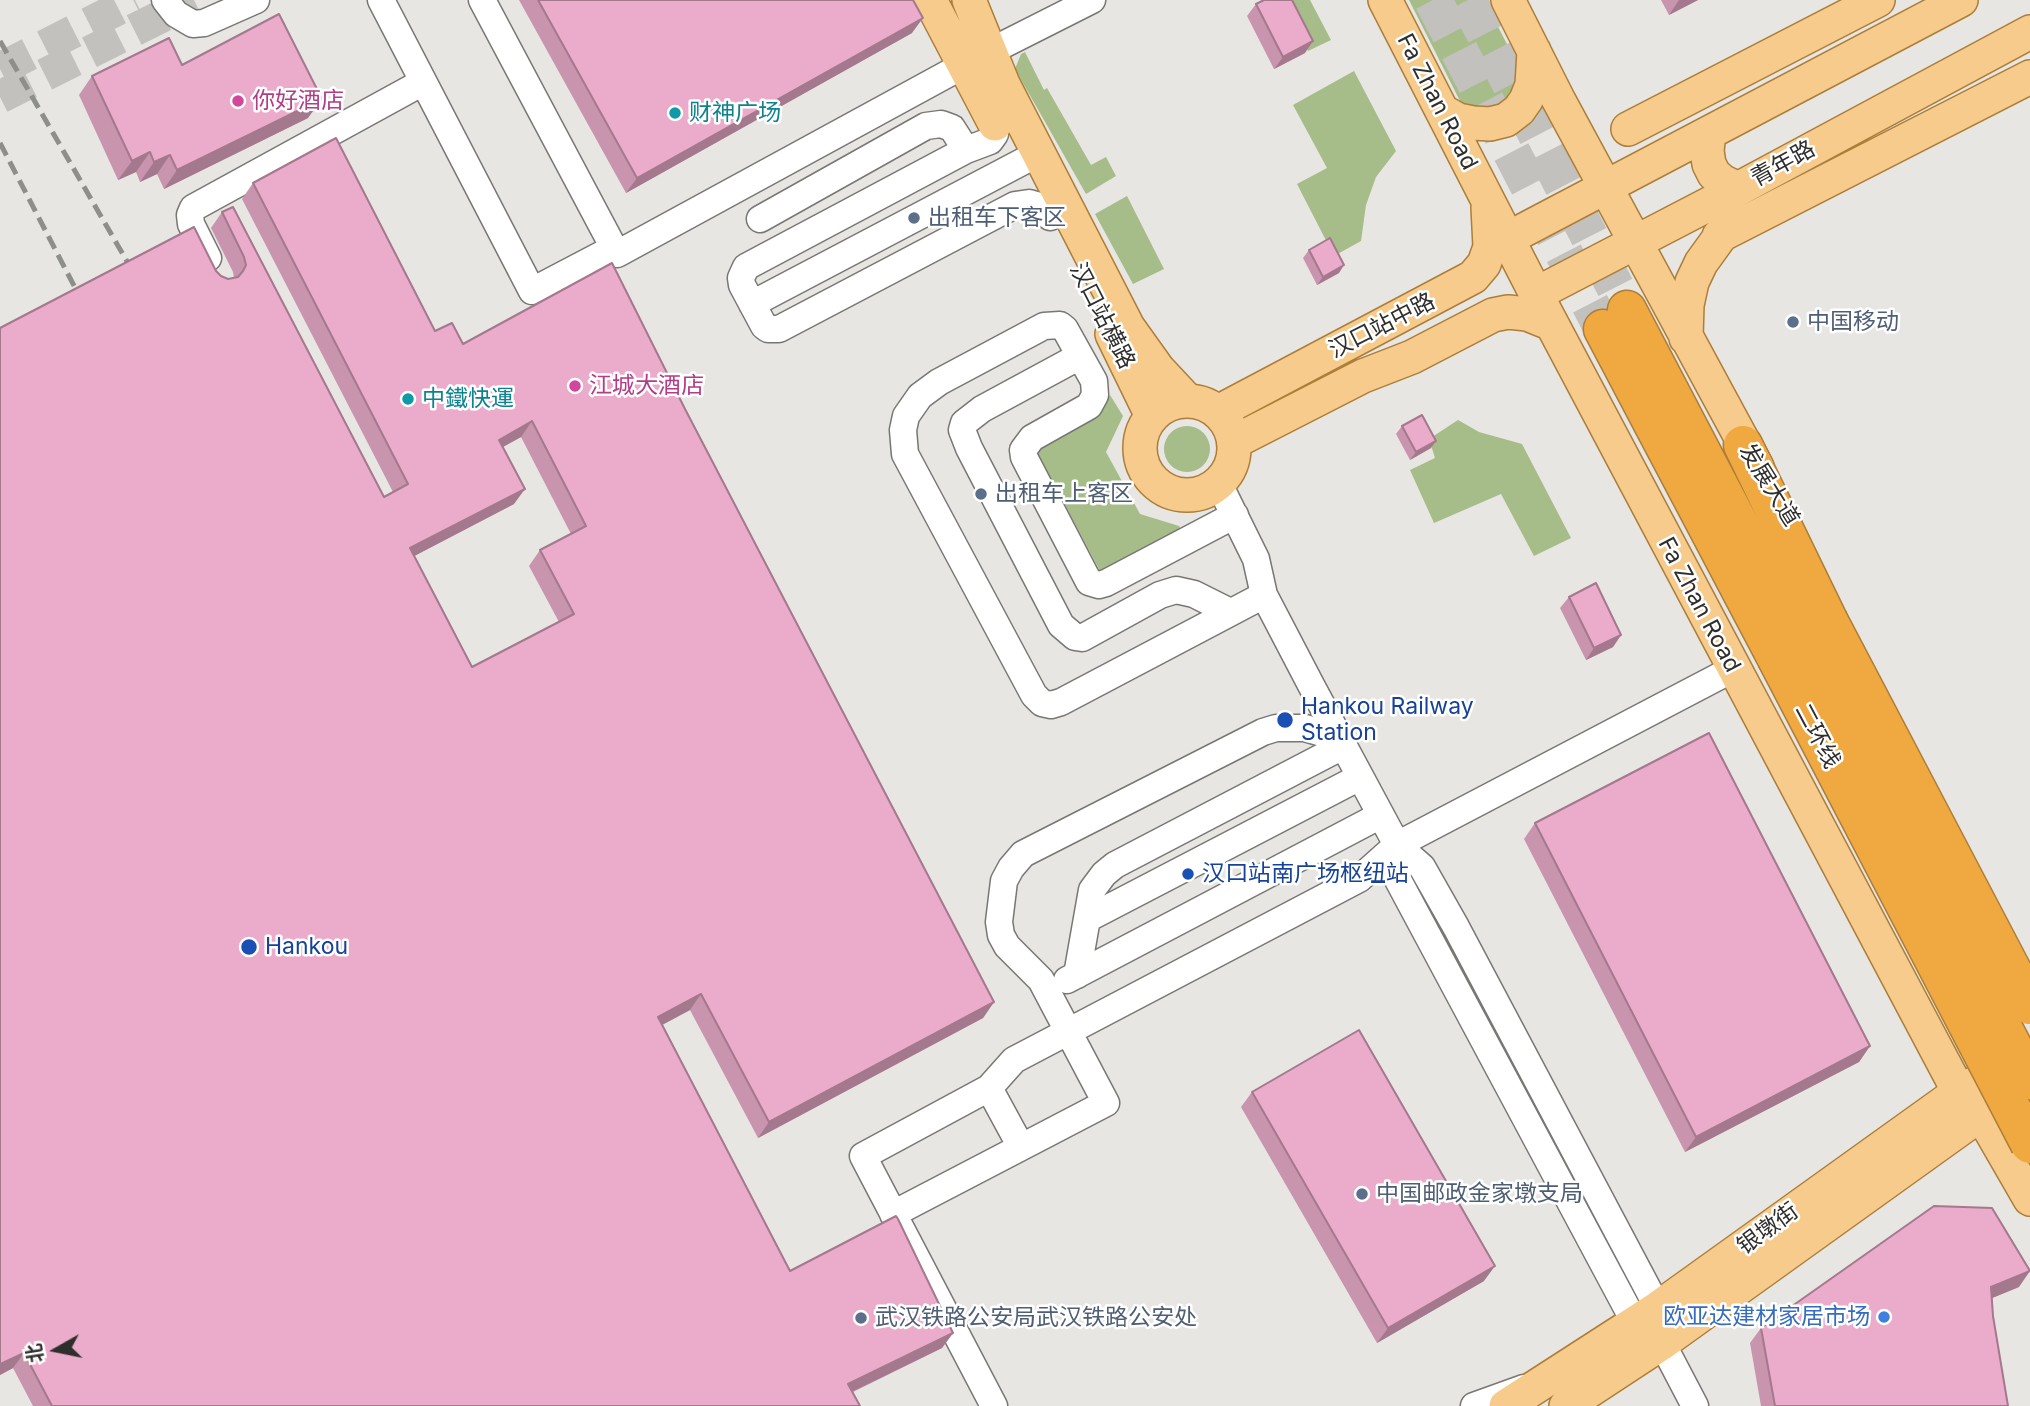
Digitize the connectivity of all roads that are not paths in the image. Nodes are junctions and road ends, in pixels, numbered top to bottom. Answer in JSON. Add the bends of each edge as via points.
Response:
{"nodes":[{"id":1,"x":165,"y":0,"type":"edge"},
{"id":2,"x":256,"y":0,"type":"edge"},
{"id":3,"x":381,"y":0,"type":"edge"},
{"id":4,"x":482,"y":0,"type":"edge"},
{"id":5,"x":930,"y":0,"type":"edge"},
{"id":6,"x":969,"y":0,"type":"edge"},
{"id":7,"x":1092,"y":0,"type":"edge"},
{"id":8,"x":1385,"y":0,"type":"edge"},
{"id":9,"x":1508,"y":0,"type":"edge"},
{"id":10,"x":1878,"y":0,"type":"edge"},
{"id":11,"x":1935,"y":0,"type":"edge"},
{"id":12,"x":1961,"y":0,"type":"edge"},
{"id":13,"x":2030,"y":32,"type":"edge"},
{"id":14,"x":1885,"y":40,"type":"junction"},
{"id":15,"x":1534,"y":51,"type":"junction"},
{"id":16,"x":976,"y":58,"type":"junction"},
{"id":17,"x":2030,"y":62,"type":"edge"},
{"id":18,"x":2030,"y":77,"type":"edge"},
{"id":19,"x":423,"y":82,"type":"junction"},
{"id":20,"x":1913,"y":94,"type":"junction"},
{"id":21,"x":1558,"y":99,"type":"junction"},
{"id":22,"x":1442,"y":111,"type":"junction"},
{"id":23,"x":995,"y":124,"type":"joint"},
{"id":24,"x":1722,"y":126,"type":"junction"},
{"id":25,"x":1628,"y":129,"type":"junction"},
{"id":26,"x":966,"y":150,"type":"junction"},
{"id":27,"x":1039,"y":153,"type":"junction"},
{"id":28,"x":1795,"y":157,"type":"junction"},
{"id":29,"x":1607,"y":187,"type":"junction"},
{"id":30,"x":1738,"y":189,"type":"junction"},
{"id":31,"x":1488,"y":201,"type":"junction"},
{"id":32,"x":1050,"y":217,"type":"joint"},
{"id":33,"x":760,"y":219,"type":"dead end"},
{"id":34,"x":1719,"y":236,"type":"junction"},
{"id":35,"x":1507,"y":239,"type":"junction"},
{"id":36,"x":1635,"y":243,"type":"junction"},
{"id":37,"x":614,"y":248,"type":"junction"},
{"id":38,"x":219,"y":279,"type":"edge"},
{"id":39,"x":1536,"y":294,"type":"junction"},
{"id":40,"x":752,"y":304,"type":"junction"},
{"id":41,"x":1615,"y":320,"type":"tunnel mouth"},
{"id":42,"x":1552,"y":324,"type":"junction"},
{"id":43,"x":1686,"y":338,"type":"junction"},
{"id":44,"x":1080,"y":356,"type":"junction"},
{"id":45,"x":1187,"y":400,"type":"junction"},
{"id":46,"x":1218,"y":412,"type":"junction"},
{"id":47,"x":1152,"y":416,"type":"junction"},
{"id":48,"x":1234,"y":442,"type":"junction"},
{"id":49,"x":1743,"y":445,"type":"junction"},
{"id":50,"x":1219,"y":484,"type":"junction"},
{"id":51,"x":1235,"y":515,"type":"junction"},
{"id":52,"x":1264,"y":595,"type":"junction"},
{"id":53,"x":1230,"y":612,"type":"junction"},
{"id":54,"x":1802,"y":640,"type":"junction"},
{"id":55,"x":1734,"y":669,"type":"junction"},
{"id":56,"x":1341,"y":742,"type":"junction"},
{"id":57,"x":1360,"y":777,"type":"junction"},
{"id":58,"x":1381,"y":815,"type":"junction"},
{"id":59,"x":1397,"y":845,"type":"junction"},
{"id":60,"x":1985,"y":884,"type":"junction"},
{"id":61,"x":1087,"y":919,"type":"junction"},
{"id":62,"x":1878,"y":940,"type":"junction"},
{"id":63,"x":2030,"y":970,"type":"edge"},
{"id":64,"x":1077,"y":975,"type":"junction"},
{"id":65,"x":1047,"y":990,"type":"junction"},
{"id":66,"x":2030,"y":1005,"type":"edge"},
{"id":67,"x":1069,"y":1031,"type":"junction"},
{"id":68,"x":2030,"y":1053,"type":"edge"},
{"id":69,"x":2030,"y":1067,"type":"edge"},
{"id":70,"x":2030,"y":1080,"type":"edge"},
{"id":71,"x":989,"y":1088,"type":"junction"},
{"id":72,"x":1970,"y":1103,"type":"junction"},
{"id":73,"x":2030,"y":1144,"type":"edge"},
{"id":74,"x":1021,"y":1147,"type":"junction"},
{"id":75,"x":2030,"y":1199,"type":"edge"},
{"id":76,"x":893,"y":1214,"type":"junction"},
{"id":77,"x":1646,"y":1315,"type":"junction"},
{"id":78,"x":1662,"y":1343,"type":"junction"},
{"id":79,"x":1542,"y":1382,"type":"junction"},
{"id":80,"x":993,"y":1406,"type":"edge"},
{"id":81,"x":1474,"y":1406,"type":"edge"},
{"id":82,"x":1506,"y":1406,"type":"edge"},
{"id":83,"x":1566,"y":1406,"type":"edge"},
{"id":84,"x":1695,"y":1406,"type":"edge"}],
"edges":[{"from":1,"to":2,"type":"street","via":[[176,14],[194,24]]},
{"from":3,"to":19,"type":"street"},
{"from":4,"to":37,"type":"street"},
{"from":5,"to":16,"type":"main road"},
{"from":6,"to":16,"type":"main road"},
{"from":7,"to":16,"type":"street"},
{"from":8,"to":22,"type":"main road","name":"Fa Zhan Road"},
{"from":9,"to":15,"type":"main road","name":"发展大道"},
{"from":10,"to":25,"type":"main road"},
{"from":11,"to":14,"type":"main road"},
{"from":12,"to":14,"type":"main road"},
{"from":13,"to":20,"type":"main road","name":"青年路"},
{"from":14,"to":24,"type":"main road"},
{"from":15,"to":21,"type":"main road","name":"发展大道"},
{"from":15,"to":22,"type":"main road","via":[[1532,85],[1526,100],[1506,120],[1474,123]]},
{"from":16,"to":23,"type":"main road"},
{"from":16,"to":27,"type":"main road","via":[[1003,84]]},
{"from":16,"to":37,"type":"street","via":[[617,254]]},
{"from":17,"to":20,"type":"main road"},
{"from":18,"to":34,"type":"main road","name":"青年路"},
{"from":19,"to":37,"type":"street","via":[[532,291]]},
{"from":19,"to":38,"type":"street","via":[[193,208],[191,225]]},
{"from":20,"to":28,"type":"main road","name":"青年路"},
{"from":21,"to":25,"type":"main road","via":[[1582,116]]},
{"from":21,"to":29,"type":"main road","name":"发展大道"},
{"from":22,"to":31,"type":"main road","name":"Fa Zhan Road"},
{"from":23,"to":26,"type":"street","via":[[994,138]]},
{"from":24,"to":25,"type":"main road"},
{"from":24,"to":29,"type":"main road"},
{"from":24,"to":30,"type":"main road","via":[[1709,164],[1722,181]]},
{"from":26,"to":33,"type":"street","via":[[952,128],[926,126]]},
{"from":26,"to":40,"type":"street","via":[[746,267],[741,278]]},
{"from":27,"to":40,"type":"street"},
{"from":27,"to":45,"type":"main road","via":[[1128,327],[1157,369]]},
{"from":28,"to":30,"type":"main road","name":"青年路"},
{"from":28,"to":34,"type":"main road"},
{"from":29,"to":35,"type":"main road"},
{"from":29,"to":36,"type":"main road","name":"发展大道"},
{"from":30,"to":36,"type":"main road","name":"青年路"},
{"from":31,"to":35,"type":"main road","name":"Fa Zhan Road"},
{"from":31,"to":46,"type":"main road","name":"汉口站中路","via":[[1490,247],[1473,277]]},
{"from":32,"to":40,"type":"street","via":[[1036,205],[1015,205],[779,329],[764,326]]},
{"from":32,"to":47,"type":"main road","name":"汉口站横路"},
{"from":34,"to":43,"type":"main road","via":[[1692,282]]},
{"from":35,"to":39,"type":"main road","name":"Fa Zhan Road"},
{"from":36,"to":39,"type":"main road","name":"青年路"},
{"from":36,"to":43,"type":"main road","name":"发展大道"},
{"from":39,"to":42,"type":"main road","name":"Fa Zhan Road"},
{"from":41,"to":54,"type":"highway","name":"二环线"},
{"from":42,"to":48,"type":"main road","name":"汉口站中路","via":[[1527,314],[1493,315]]},
{"from":42,"to":55,"type":"main road","name":"Fa Zhan Road"},
{"from":43,"to":49,"type":"main road","name":"发展大道"},
{"from":44,"to":51,"type":"street","via":[[1094,381],[1093,401],[1032,438],[1023,450],[1088,582],[1106,583]]},
{"from":44,"to":53,"type":"street","via":[[982,409],[962,430],[1061,625],[1082,638],[1176,590]]},
{"from":44,"to":53,"type":"street","via":[[1065,329],[1056,324],[1044,326],[929,388],[912,406],[903,430],[905,454],[1034,695],[1042,703],[1061,702]]},
{"from":45,"to":46,"type":"main road"},
{"from":45,"to":47,"type":"main road","via":[[1174,402]]},
{"from":46,"to":48,"type":"main road","via":[[1232,430]]},
{"from":47,"to":50,"type":"main road","via":[[1144,427],[1140,453],[1150,477],[1183,496]]},
{"from":48,"to":50,"type":"main road","via":[[1232,464]]},
{"from":49,"to":54,"type":"highway"},
{"from":49,"to":60,"type":"main road","name":"发展大道","via":[[1825,575]]},
{"from":50,"to":51,"type":"street"},
{"from":51,"to":52,"type":"street","via":[[1256,559]]},
{"from":52,"to":53,"type":"street"},
{"from":52,"to":56,"type":"street"},
{"from":54,"to":66,"type":"highway","bridge":true},
{"from":54,"to":70,"type":"highway","name":"二环线","bridge":true},
{"from":54,"to":73,"type":"highway","name":"二环线","bridge":true},
{"from":55,"to":59,"type":"street"},
{"from":55,"to":62,"type":"main road","name":"Fa Zhan Road"},
{"from":56,"to":57,"type":"street"},
{"from":56,"to":61,"type":"street","via":[[1115,865],[1092,890]]},
{"from":56,"to":65,"type":"street","via":[[1305,728],[1262,732],[1023,854],[1004,881],[1001,935]]},
{"from":57,"to":58,"type":"street"},
{"from":57,"to":61,"type":"street"},
{"from":58,"to":59,"type":"street"},
{"from":58,"to":64,"type":"street"},
{"from":59,"to":67,"type":"street","via":[[1359,879]]},
{"from":59,"to":77,"type":"street","via":[[1429,879]]},
{"from":60,"to":62,"type":"main road","via":[[1961,922],[1942,937],[1903,946]]},
{"from":60,"to":63,"type":"main road","name":"发展大道"},
{"from":61,"to":64,"type":"street"},
{"from":62,"to":72,"type":"main road","name":"Fa Zhan Road"},
{"from":64,"to":65,"type":"street"},
{"from":65,"to":67,"type":"street"},
{"from":67,"to":71,"type":"street","via":[[1014,1060]]},
{"from":67,"to":74,"type":"street","via":[[1106,1103]]},
{"from":68,"to":72,"type":"main road","name":"银墩街"},
{"from":69,"to":72,"type":"main road","name":"银墩街"},
{"from":71,"to":74,"type":"street"},
{"from":71,"to":76,"type":"street","via":[[863,1156]]},
{"from":72,"to":75,"type":"main road","name":"Fa Zhan Road"},
{"from":72,"to":77,"type":"main road","name":"银墩街"},
{"from":72,"to":78,"type":"main road","name":"银墩街"},
{"from":74,"to":76,"type":"street"},
{"from":76,"to":80,"type":"street"},
{"from":77,"to":78,"type":"street"},
{"from":77,"to":79,"type":"main road","name":"银墩街"},
{"from":78,"to":83,"type":"main road","name":"银墩街"},
{"from":78,"to":84,"type":"street"},
{"from":79,"to":81,"type":"street"},
{"from":79,"to":82,"type":"main road","name":"银墩街"}]}
